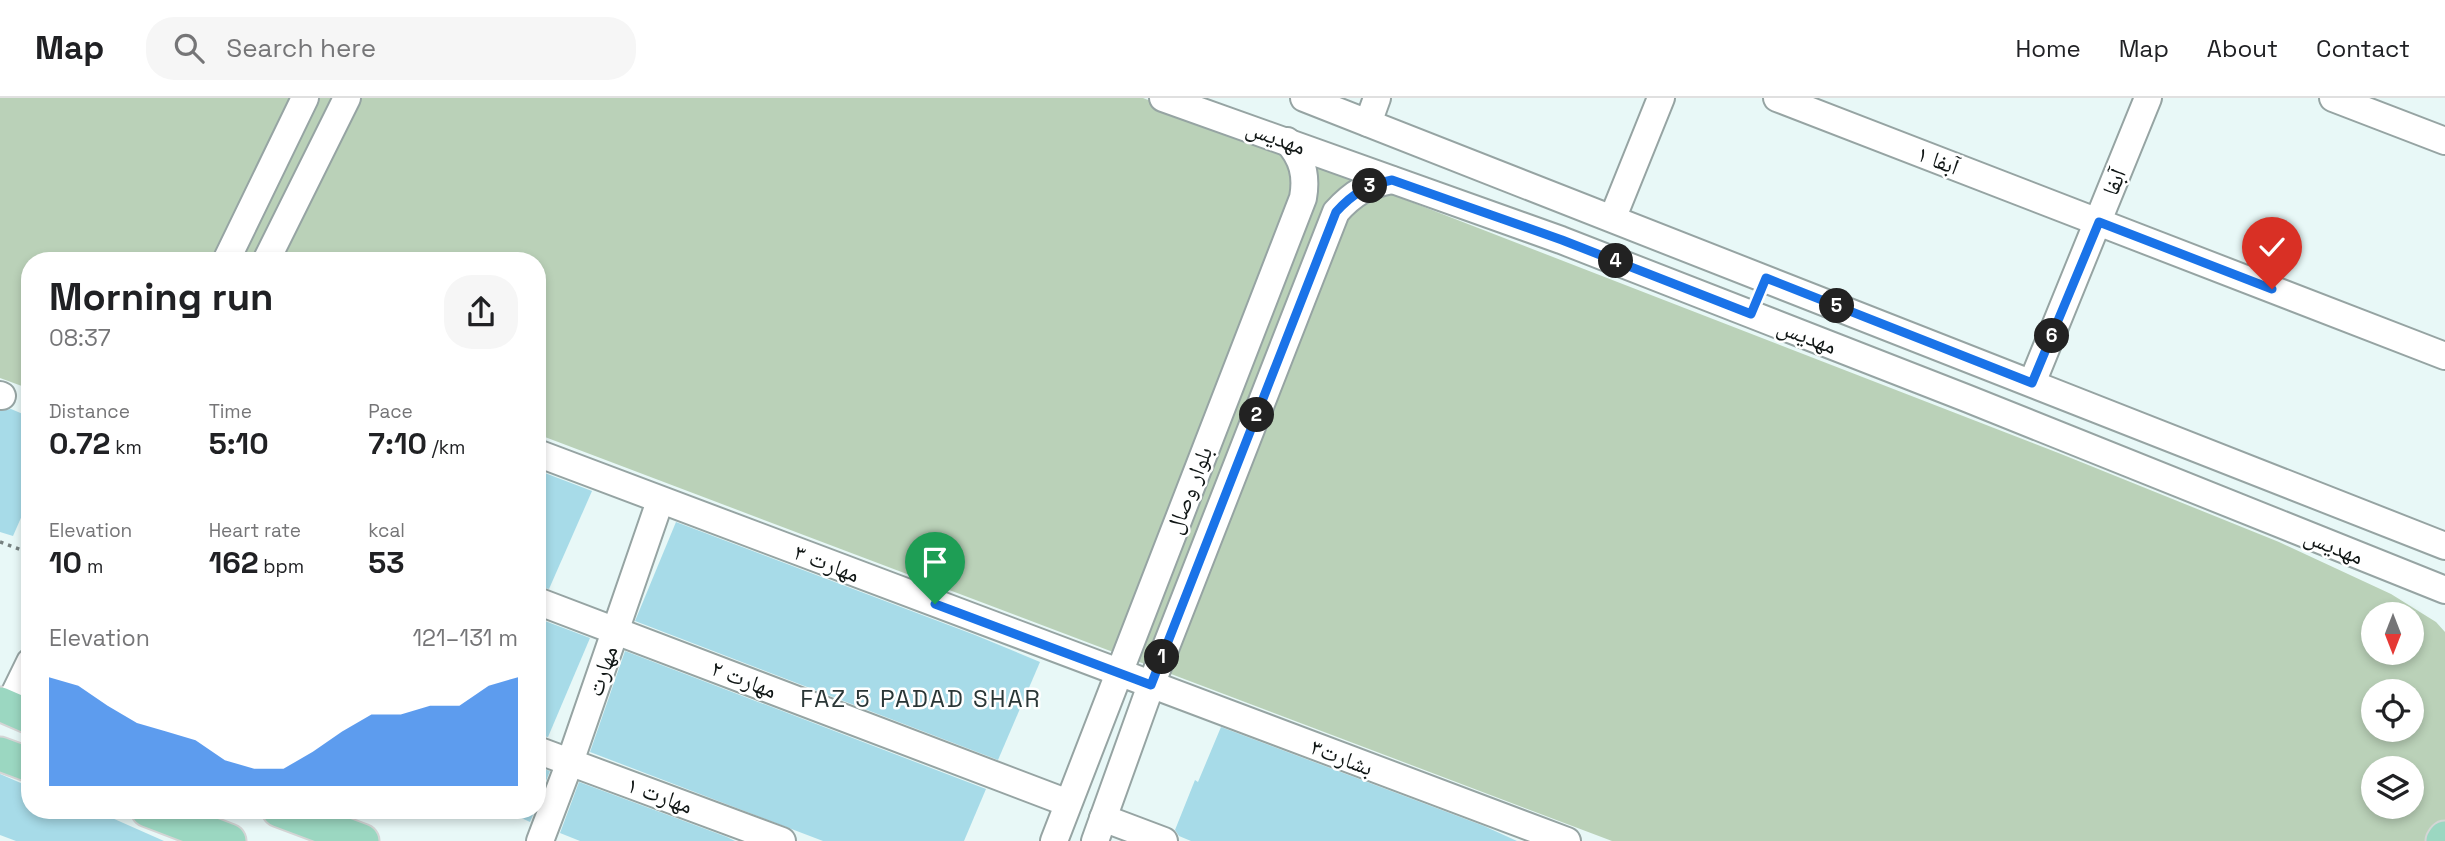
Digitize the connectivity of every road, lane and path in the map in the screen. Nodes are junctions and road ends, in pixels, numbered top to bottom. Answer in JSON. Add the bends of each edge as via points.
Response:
{"nodes":[{"id":1,"x":305,"y":98,"type":"edge"},
{"id":2,"x":347,"y":98,"type":"edge"},
{"id":3,"x":1163,"y":98,"type":"edge"},
{"id":4,"x":1304,"y":98,"type":"edge"},
{"id":5,"x":1377,"y":98,"type":"edge"},
{"id":6,"x":1661,"y":98,"type":"edge"},
{"id":7,"x":1777,"y":98,"type":"edge"},
{"id":8,"x":2148,"y":98,"type":"edge"},
{"id":9,"x":2333,"y":98,"type":"edge"},
{"id":10,"x":1368,"y":123,"type":"junction"},
{"id":11,"x":1287,"y":141,"type":"junction"},
{"id":12,"x":2445,"y":141,"type":"edge"},
{"id":13,"x":1392,"y":180,"type":"junction"},
{"id":14,"x":1613,"y":218,"type":"junction"},
{"id":15,"x":2099,"y":222,"type":"junction"},
{"id":16,"x":230,"y":252,"type":"edge"},
{"id":17,"x":270,"y":252,"type":"edge"},
{"id":18,"x":1766,"y":278,"type":"junction"},
{"id":19,"x":1751,"y":314,"type":"junction"},
{"id":20,"x":2445,"y":356,"type":"edge"},
{"id":21,"x":2032,"y":383,"type":"junction"},
{"id":22,"x":546,"y":456,"type":"edge"},
{"id":23,"x":660,"y":500,"type":"junction"},
{"id":24,"x":2442,"y":537,"type":"edge"},
{"id":25,"x":0,"y":542,"type":"edge"},
{"id":26,"x":21,"y":550,"type":"edge"},
{"id":27,"x":2445,"y":590,"type":"edge"},
{"id":28,"x":546,"y":604,"type":"edge"},
{"id":29,"x":616,"y":630,"type":"junction"},
{"id":30,"x":1118,"y":672,"type":"junction"},
{"id":31,"x":1151,"y":685,"type":"junction"},
{"id":32,"x":21,"y":687,"type":"edge"},
{"id":33,"x":13,"y":709,"type":"edge"},
{"id":34,"x":546,"y":753,"type":"edge"},
{"id":35,"x":0,"y":754,"type":"edge"},
{"id":36,"x":21,"y":762,"type":"edge"},
{"id":37,"x":570,"y":762,"type":"junction"},
{"id":38,"x":1068,"y":803,"type":"junction"},
{"id":39,"x":192,"y":819,"type":"edge"},
{"id":40,"x":303,"y":819,"type":"edge"},
{"id":41,"x":1099,"y":830,"type":"edge"},
{"id":42,"x":229,"y":841,"type":"edge"},
{"id":43,"x":362,"y":841,"type":"edge"},
{"id":44,"x":540,"y":841,"type":"edge"},
{"id":45,"x":782,"y":841,"type":"edge"},
{"id":46,"x":1054,"y":841,"type":"edge"},
{"id":47,"x":1164,"y":841,"type":"edge"},
{"id":48,"x":1567,"y":841,"type":"edge"}],
"edges":[{"from":1,"to":16,"type":"street"},
{"from":2,"to":17,"type":"street"},
{"from":3,"to":11,"type":"street","name":"مهدیس"},
{"from":4,"to":10,"type":"street","name":"مهدیس"},
{"from":5,"to":10,"type":"street"},
{"from":6,"to":14,"type":"street"},
{"from":7,"to":15,"type":"street","name":"آبفا ۱"},
{"from":8,"to":15,"type":"street","name":"آبفا"},
{"from":9,"to":12,"type":"street"},
{"from":10,"to":14,"type":"street","name":"مهدیس"},
{"from":11,"to":13,"type":"street","name":"مهدیس"},
{"from":11,"to":30,"type":"street","name":"بلوار وصال","via":[[1303,165],[1303,198]]},
{"from":13,"to":19,"type":"street","name":"مهدیس"},
{"from":13,"to":31,"type":"street","name":"بلوار وصال","via":[[1352,195],[1336,212]]},
{"from":14,"to":18,"type":"street","name":"مهدیس"},
{"from":15,"to":20,"type":"street","name":"آبفا ۱"},
{"from":15,"to":21,"type":"street","name":"آبفا"},
{"from":18,"to":19,"type":"street"},
{"from":18,"to":21,"type":"street","name":"مهدیس"},
{"from":19,"to":27,"type":"street","name":"مهدیس"},
{"from":21,"to":24,"type":"street","name":"مهدیس"},
{"from":22,"to":23,"type":"street","name":"مهارت ۳"},
{"from":23,"to":29,"type":"street","name":"مهارت"},
{"from":23,"to":30,"type":"street","name":"مهارت ۳"},
{"from":25,"to":26,"type":"path"},
{"from":28,"to":29,"type":"street","name":"مهارت ۲"},
{"from":29,"to":37,"type":"street","name":"مهارت"},
{"from":29,"to":38,"type":"street","name":"مهارت ۲"},
{"from":30,"to":31,"type":"street","name":"بشارت۳"},
{"from":30,"to":38,"type":"street","name":"بلوار وصال"},
{"from":31,"to":41,"type":"street","name":"بلوار وصال"},
{"from":31,"to":48,"type":"street","name":"بشارت۳"},
{"from":32,"to":33,"type":"street"},
{"from":34,"to":37,"type":"street","name":"مهارت ۱"},
{"from":35,"to":36,"type":"main road"},
{"from":37,"to":44,"type":"street","name":"مهارت"},
{"from":37,"to":45,"type":"street","name":"مهارت ۱"},
{"from":38,"to":46,"type":"street","name":"بلوار وصال"},
{"from":39,"to":42,"type":"main road"},
{"from":40,"to":43,"type":"main road"},
{"from":41,"to":47,"type":"street"}]}
